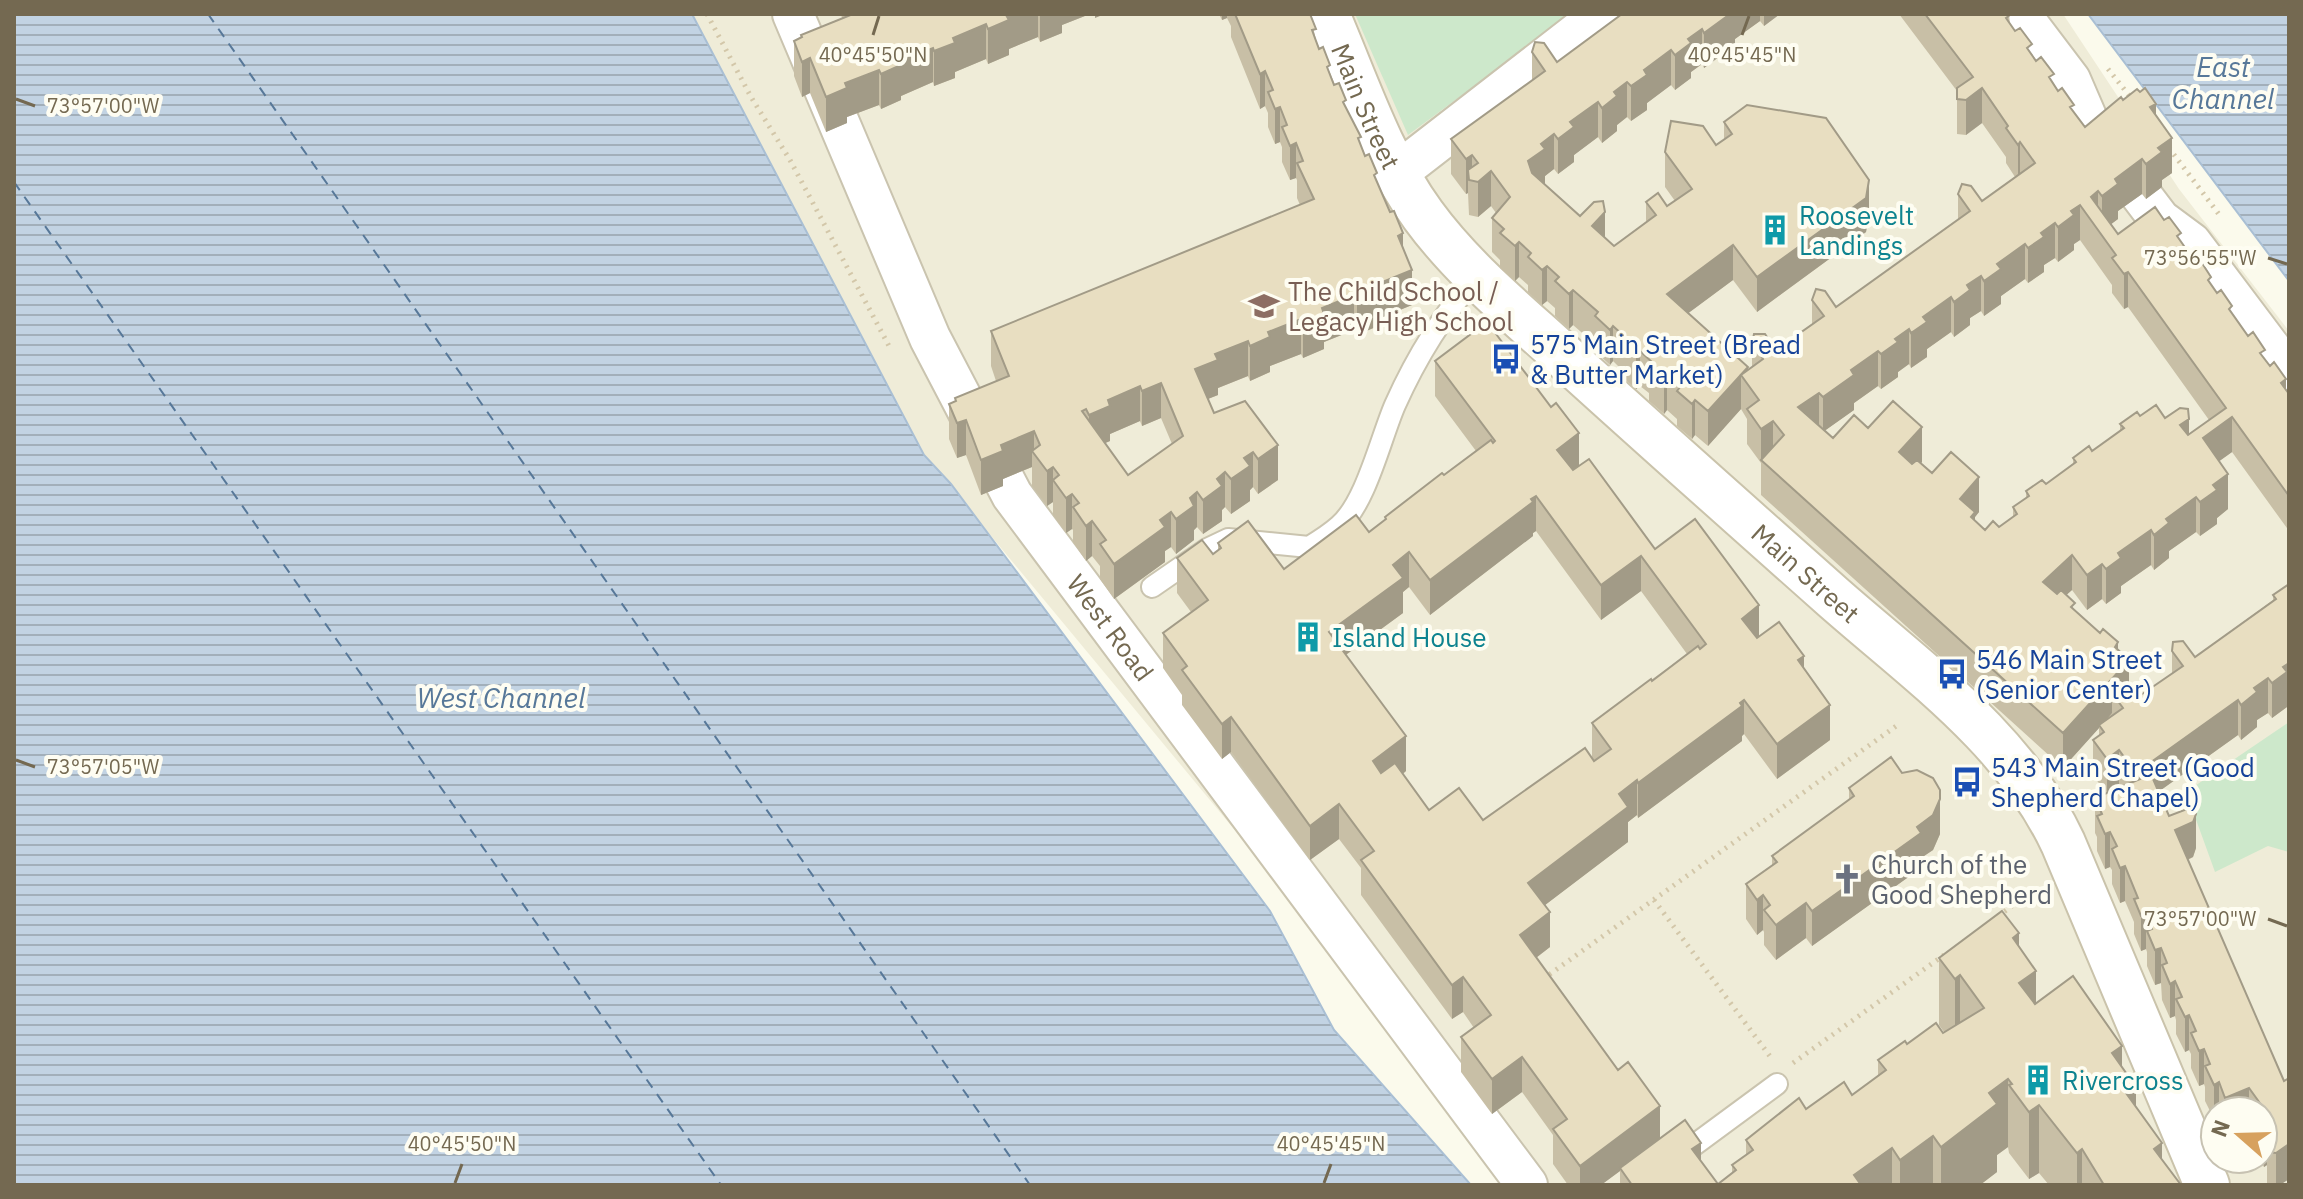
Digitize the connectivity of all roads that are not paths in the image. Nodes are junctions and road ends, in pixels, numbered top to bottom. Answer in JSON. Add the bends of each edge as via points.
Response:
{"nodes":[{"id":1,"x":793,"y":14,"type":"edge"},
{"id":2,"x":1327,"y":14,"type":"edge"},
{"id":3,"x":1602,"y":14,"type":"edge"},
{"id":4,"x":2020,"y":14,"type":"edge"},
{"id":5,"x":2106,"y":147,"type":"edge"},
{"id":6,"x":1397,"y":173,"type":"junction"},
{"id":7,"x":2141,"y":195,"type":"edge"},
{"id":8,"x":1477,"y":276,"type":"junction"},
{"id":9,"x":2289,"y":373,"type":"edge"},
{"id":10,"x":1152,"y":587,"type":"dead end"},
{"id":11,"x":1779,"y":1078,"type":"road end"},
{"id":12,"x":1527,"y":1185,"type":"edge"},
{"id":13,"x":1640,"y":1185,"type":"edge"},
{"id":14,"x":2207,"y":1185,"type":"edge"}],
"edges":[{"from":1,"to":12,"type":"street","name":"West Road","via":[[930,338],[1012,495]]},
{"from":2,"to":6,"type":"street","name":"Main Street"},
{"from":3,"to":6,"type":"street"},
{"from":4,"to":5,"type":"street","via":[[2070,80],[2089,124]]},
{"from":6,"to":8,"type":"street","name":"Main Street","via":[[1422,214]]},
{"from":7,"to":9,"type":"street","via":[[2160,220],[2191,243]]},
{"from":8,"to":10,"type":"lane","via":[[1452,303],[1417,360],[1362,491],[1342,525],[1309,547],[1228,539]]},
{"from":8,"to":14,"type":"street","name":"Main Street","via":[[2011,758],[2063,843]]},
{"from":11,"to":13,"type":"lane"}]}
